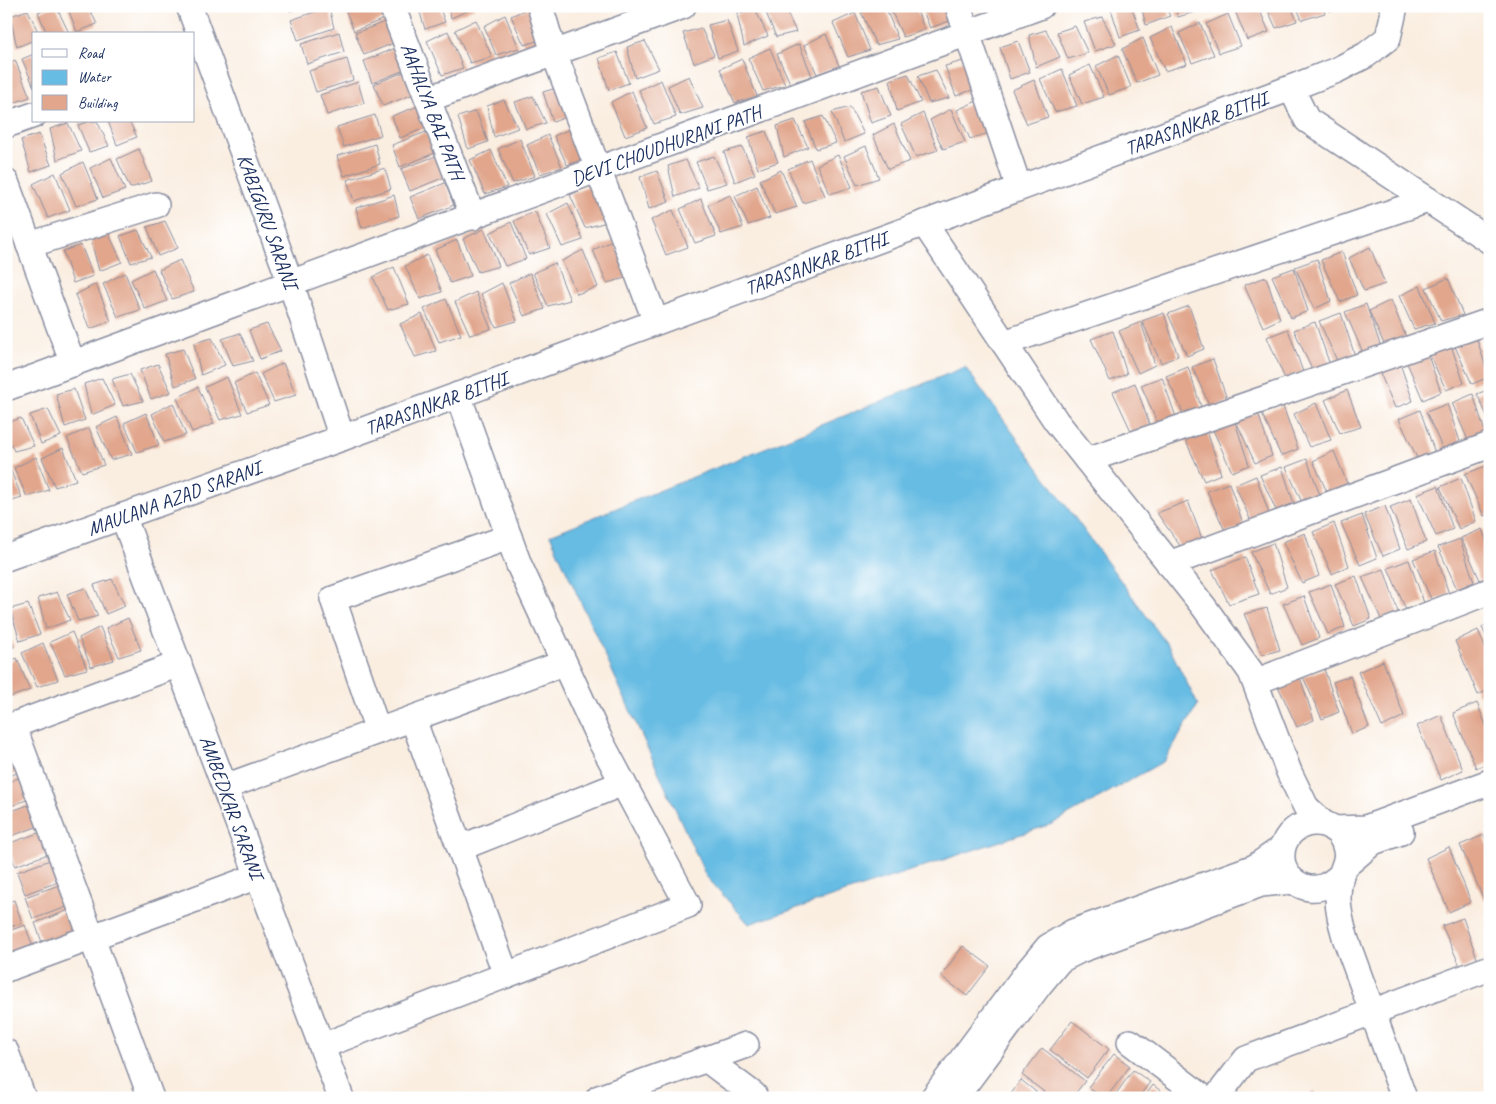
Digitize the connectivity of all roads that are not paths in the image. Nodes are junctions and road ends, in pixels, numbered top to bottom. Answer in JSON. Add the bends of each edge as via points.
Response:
{"nodes":[{"id":1,"x":189,"y":6,"type":"edge"},
{"id":2,"x":392,"y":6,"type":"edge"},
{"id":3,"x":540,"y":6,"type":"edge"},
{"id":4,"x":683,"y":6,"type":"edge"},
{"id":5,"x":958,"y":6,"type":"edge"},
{"id":6,"x":1041,"y":6,"type":"edge"},
{"id":7,"x":1392,"y":6,"type":"edge"},
{"id":8,"x":195,"y":32,"type":"edge"},
{"id":9,"x":195,"y":32,"type":"edge"},
{"id":10,"x":967,"y":34,"type":"junction"},
{"id":11,"x":554,"y":53,"type":"junction"},
{"id":12,"x":200,"y":54,"type":"edge"},
{"id":13,"x":1291,"y":88,"type":"junction"},
{"id":14,"x":428,"y":99,"type":"junction"},
{"id":15,"x":32,"y":116,"type":"edge"},
{"id":16,"x":6,"y":125,"type":"edge"},
{"id":17,"x":598,"y":170,"type":"junction"},
{"id":18,"x":6,"y":182,"type":"edge"},
{"id":19,"x":1019,"y":188,"type":"junction"},
{"id":20,"x":1428,"y":200,"type":"junction"},
{"id":21,"x":156,"y":205,"type":"dead end"},
{"id":22,"x":473,"y":217,"type":"junction"},
{"id":23,"x":924,"y":223,"type":"junction"},
{"id":24,"x":1490,"y":241,"type":"edge"},
{"id":25,"x":29,"y":245,"type":"junction"},
{"id":26,"x":291,"y":284,"type":"junction"},
{"id":27,"x":1490,"y":321,"type":"edge"},
{"id":28,"x":656,"y":322,"type":"junction"},
{"id":29,"x":1004,"y":344,"type":"junction"},
{"id":30,"x":73,"y":364,"type":"junction"},
{"id":31,"x":6,"y":388,"type":"edge"},
{"id":32,"x":458,"y":395,"type":"junction"},
{"id":33,"x":342,"y":438,"type":"junction"},
{"id":34,"x":1490,"y":445,"type":"edge"},
{"id":35,"x":1087,"y":460,"type":"junction"},
{"id":36,"x":123,"y":516,"type":"junction"},
{"id":37,"x":509,"y":537,"type":"junction"},
{"id":38,"x":6,"y":558,"type":"edge"},
{"id":39,"x":1169,"y":564,"type":"junction"},
{"id":40,"x":1490,"y":591,"type":"edge"},
{"id":41,"x":564,"y":663,"type":"junction"},
{"id":42,"x":179,"y":664,"type":"junction"},
{"id":43,"x":1255,"y":682,"type":"junction"},
{"id":44,"x":413,"y":718,"type":"junction"},
{"id":45,"x":10,"y":727,"type":"edge"},
{"id":46,"x":378,"y":731,"type":"junction"},
{"id":47,"x":1289,"y":772,"type":"junction"},
{"id":48,"x":1490,"y":782,"type":"edge"},
{"id":49,"x":623,"y":783,"type":"junction"},
{"id":50,"x":225,"y":787,"type":"junction"},
{"id":51,"x":1490,"y":798,"type":"edge"},
{"id":52,"x":1328,"y":826,"type":"junction"},
{"id":53,"x":1284,"y":842,"type":"junction"},
{"id":54,"x":460,"y":848,"type":"junction"},
{"id":55,"x":1343,"y":871,"type":"junction"},
{"id":56,"x":258,"y":876,"type":"junction"},
{"id":57,"x":1302,"y":884,"type":"junction"},
{"id":58,"x":92,"y":938,"type":"junction"},
{"id":59,"x":1346,"y":940,"type":"junction"},
{"id":60,"x":1490,"y":968,"type":"edge"},
{"id":61,"x":6,"y":969,"type":"edge"},
{"id":62,"x":506,"y":975,"type":"junction"},
{"id":63,"x":1372,"y":1012,"type":"junction"},
{"id":64,"x":1130,"y":1042,"type":"dead end"},
{"id":65,"x":746,"y":1045,"type":"dead end"},
{"id":66,"x":322,"y":1046,"type":"junction"},
{"id":67,"x":6,"y":1052,"type":"edge"},
{"id":68,"x":706,"y":1059,"type":"junction"},
{"id":69,"x":1395,"y":1092,"type":"edge"},
{"id":70,"x":23,"y":1098,"type":"edge"},
{"id":71,"x":151,"y":1098,"type":"edge"},
{"id":72,"x":341,"y":1098,"type":"edge"},
{"id":73,"x":599,"y":1098,"type":"edge"},
{"id":74,"x":754,"y":1098,"type":"edge"},
{"id":75,"x":933,"y":1098,"type":"edge"},
{"id":76,"x":955,"y":1098,"type":"edge"},
{"id":77,"x":1204,"y":1098,"type":"edge"},
{"id":78,"x":1216,"y":1098,"type":"edge"}],
"edges":[{"from":1,"to":9,"type":"street","name":"KABIGURU SARANI"},
{"from":2,"to":14,"type":"street","name":"AAHALYA BAI PATH"},
{"from":3,"to":11,"type":"street"},
{"from":4,"to":11,"type":"street"},
{"from":5,"to":10,"type":"street"},
{"from":6,"to":10,"type":"street","name":"DEVI CHOUDHURANI PATH"},
{"from":7,"to":13,"type":"street","name":"TARASANKAR BITHI","via":[[1394,11],[1388,38],[1381,44],[1359,59]]},
{"from":8,"to":12,"type":"street","name":"KABIGURU SARANI"},
{"from":10,"to":17,"type":"street","name":"DEVI CHOUDHURANI PATH"},
{"from":10,"to":19,"type":"street"},
{"from":11,"to":14,"type":"street"},
{"from":11,"to":17,"type":"street"},
{"from":12,"to":26,"type":"street","name":"KABIGURU SARANI"},
{"from":13,"to":19,"type":"street","name":"TARASANKAR BITHI"},
{"from":13,"to":20,"type":"street","via":[[1307,120]]},
{"from":14,"to":22,"type":"street","name":"AAHALYA BAI PATH"},
{"from":15,"to":16,"type":"street"},
{"from":17,"to":22,"type":"street","name":"DEVI CHOUDHURANI PATH"},
{"from":17,"to":28,"type":"street"},
{"from":18,"to":25,"type":"street"},
{"from":19,"to":23,"type":"street","name":"TARASANKAR BITHI"},
{"from":20,"to":24,"type":"street"},
{"from":20,"to":29,"type":"street"},
{"from":21,"to":25,"type":"street"},
{"from":22,"to":26,"type":"street","name":"DEVI CHOUDHURANI PATH"},
{"from":23,"to":28,"type":"street","name":"TARASANKAR BITHI"},
{"from":23,"to":29,"type":"street"},
{"from":25,"to":30,"type":"street"},
{"from":26,"to":30,"type":"street","name":"DEVI CHOUDHURANI PATH"},
{"from":26,"to":33,"type":"street","name":"KABIGURU SARANI"},
{"from":27,"to":35,"type":"street"},
{"from":28,"to":32,"type":"street","name":"TARASANKAR BITHI"},
{"from":29,"to":35,"type":"street","via":[[1056,421]]},
{"from":30,"to":31,"type":"street","name":"DEVI CHOUDHURANI PATH"},
{"from":32,"to":33,"type":"street","name":"TARASANKAR BITHI"},
{"from":32,"to":37,"type":"street"},
{"from":33,"to":36,"type":"street","name":"MAULANA AZAD SARANI"},
{"from":34,"to":39,"type":"street"},
{"from":35,"to":39,"type":"street"},
{"from":36,"to":38,"type":"street","name":"MAULANA AZAD SARANI"},
{"from":36,"to":42,"type":"street","name":"AMBEDKAR SARANI"},
{"from":37,"to":41,"type":"street"},
{"from":37,"to":46,"type":"street","via":[[332,598]]},
{"from":39,"to":43,"type":"street","via":[[1204,607]]},
{"from":40,"to":43,"type":"street"},
{"from":41,"to":44,"type":"street"},
{"from":41,"to":49,"type":"street"},
{"from":42,"to":45,"type":"street"},
{"from":42,"to":50,"type":"street","name":"AMBEDKAR SARANI"},
{"from":43,"to":47,"type":"street"},
{"from":44,"to":46,"type":"street"},
{"from":44,"to":54,"type":"street"},
{"from":45,"to":58,"type":"street"},
{"from":46,"to":50,"type":"street"},
{"from":47,"to":52,"type":"street","via":[[1306,807]]},
{"from":47,"to":53,"type":"street","via":[[1292,817]]},
{"from":48,"to":52,"type":"street","via":[[1366,828]]},
{"from":49,"to":54,"type":"street"},
{"from":49,"to":62,"type":"street","via":[[688,905]]},
{"from":50,"to":56,"type":"street","name":"AMBEDKAR SARANI"},
{"from":51,"to":55,"type":"street","via":[[1373,842]]},
{"from":52,"to":53,"type":"street","via":[[1314,822],[1303,824]]},
{"from":52,"to":55,"type":"street","via":[[1340,835],[1345,845],[1347,857]]},
{"from":53,"to":57,"type":"street","via":[[1281,859],[1286,872]]},
{"from":53,"to":75,"type":"street","via":[[1255,867],[1073,932],[1048,947]]},
{"from":54,"to":62,"type":"street"},
{"from":55,"to":57,"type":"street","via":[[1332,883],[1321,888]]},
{"from":55,"to":59,"type":"street","via":[[1338,898]]},
{"from":56,"to":58,"type":"street"},
{"from":56,"to":66,"type":"street","name":"AMBEDKAR SARANI"},
{"from":57,"to":59,"type":"street","via":[[1324,901]]},
{"from":57,"to":76,"type":"street","via":[[1261,884],[1060,960]]},
{"from":58,"to":61,"type":"street"},
{"from":58,"to":71,"type":"street"},
{"from":59,"to":63,"type":"street"},
{"from":60,"to":63,"type":"street"},
{"from":62,"to":66,"type":"street"},
{"from":63,"to":69,"type":"street"},
{"from":63,"to":78,"type":"street","via":[[1246,1059]]},
{"from":64,"to":77,"type":"street"},
{"from":65,"to":68,"type":"street"},
{"from":66,"to":72,"type":"street","name":"AMBEDKAR SARANI"},
{"from":67,"to":70,"type":"street"},
{"from":68,"to":73,"type":"street"},
{"from":68,"to":74,"type":"street"}]}
